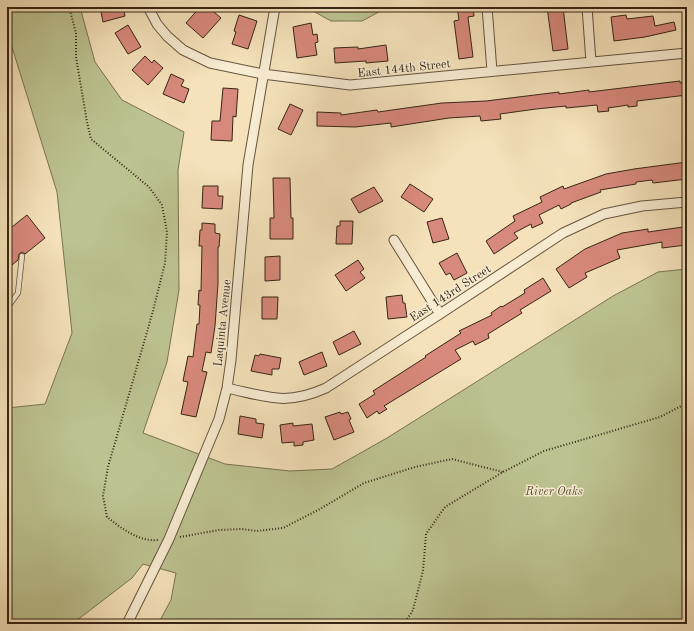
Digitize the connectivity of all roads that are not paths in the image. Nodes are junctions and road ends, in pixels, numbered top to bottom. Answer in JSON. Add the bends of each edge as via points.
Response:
{"nodes":[{"id":1,"x":148,"y":7,"type":"edge"},
{"id":2,"x":275,"y":7,"type":"edge"},
{"id":3,"x":487,"y":7,"type":"edge"},
{"id":4,"x":588,"y":7,"type":"edge"},
{"id":5,"x":687,"y":53,"type":"edge"},
{"id":6,"x":592,"y":62,"type":"junction"},
{"id":7,"x":492,"y":71,"type":"junction"},
{"id":8,"x":263,"y":74,"type":"junction"},
{"id":9,"x":687,"y":202,"type":"edge"},
{"id":10,"x":394,"y":240,"type":"dead end"},
{"id":11,"x":22,"y":256,"type":"dead end"},
{"id":12,"x":7,"y":308,"type":"edge"},
{"id":13,"x":440,"y":314,"type":"junction"},
{"id":14,"x":227,"y":388,"type":"junction"},
{"id":15,"x":127,"y":624,"type":"edge"}],
"edges":[{"from":1,"to":8,"type":"street","name":"East 144th Street","via":[[157,24],[183,50],[210,63]]},
{"from":2,"to":8,"type":"street","name":"Laquinta Avenue"},
{"from":3,"to":7,"type":"street"},
{"from":4,"to":6,"type":"street"},
{"from":5,"to":6,"type":"street","name":"East 144th Street"},
{"from":6,"to":7,"type":"street","name":"East 144th Street"},
{"from":7,"to":8,"type":"street","name":"East 144th Street","via":[[350,86]]},
{"from":8,"to":14,"type":"street","name":"Laquinta Avenue","via":[[248,165]]},
{"from":9,"to":13,"type":"street","name":"East 143rd Street","via":[[642,206],[604,214],[590,220],[563,233]]},
{"from":10,"to":13,"type":"street"},
{"from":11,"to":12,"type":"lane","via":[[18,293]]},
{"from":13,"to":14,"type":"street","name":"East 143rd Street","via":[[326,388],[310,395],[275,399]]},
{"from":14,"to":15,"type":"street","name":"Laquinta Avenue","via":[[218,419],[169,539]]}]}
